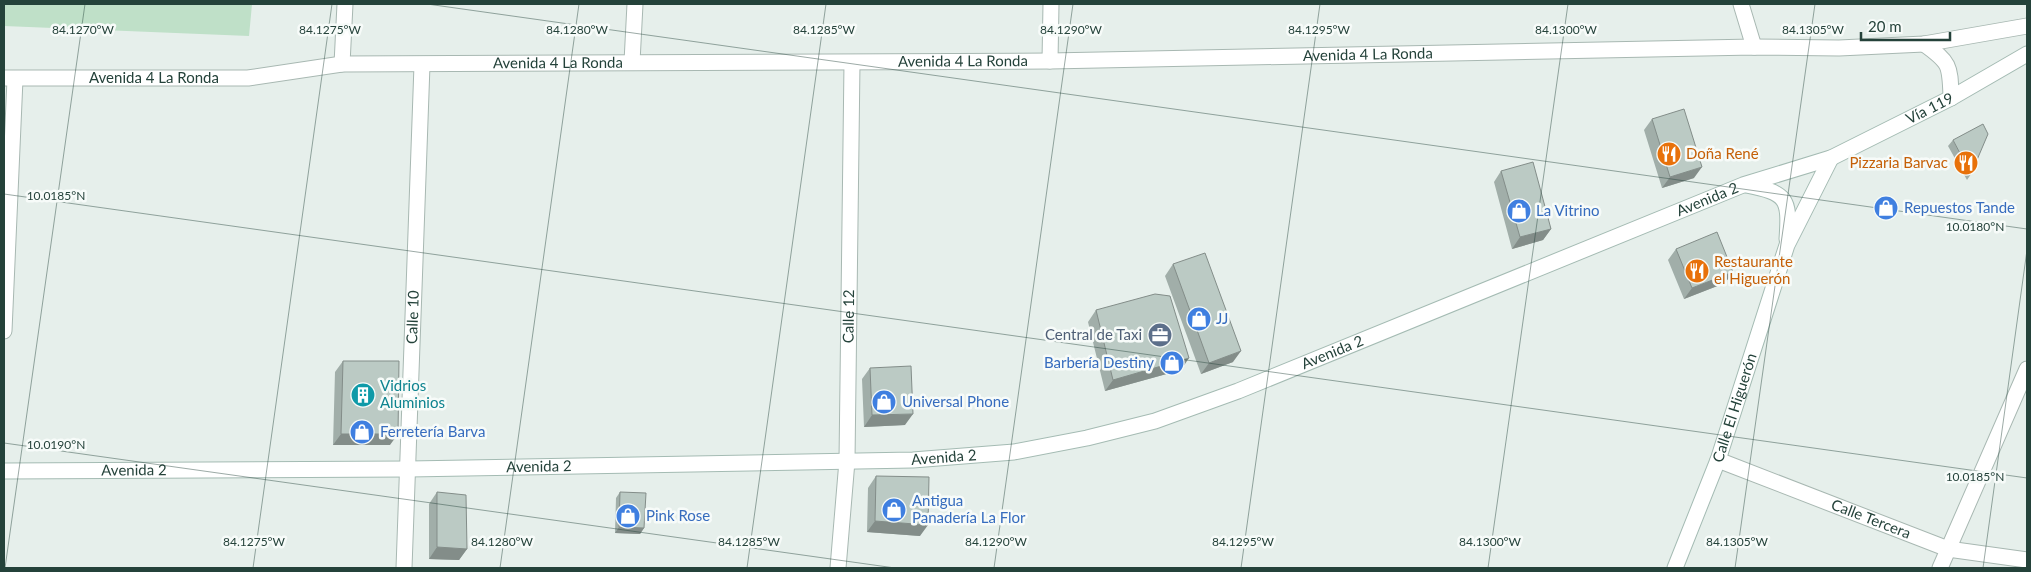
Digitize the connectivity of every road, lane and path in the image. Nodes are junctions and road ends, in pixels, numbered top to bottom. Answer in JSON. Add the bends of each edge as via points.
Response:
{"nodes":[{"id":1,"x":345,"y":4,"type":"edge"},
{"id":2,"x":635,"y":4,"type":"edge"},
{"id":3,"x":1051,"y":4,"type":"edge"},
{"id":4,"x":1741,"y":4,"type":"edge"},
{"id":5,"x":2027,"y":26,"type":"edge"},
{"id":6,"x":1924,"y":44,"type":"junction"},
{"id":7,"x":1754,"y":47,"type":"junction"},
{"id":8,"x":2027,"y":54,"type":"edge"},
{"id":9,"x":1050,"y":61,"type":"junction"},
{"id":10,"x":632,"y":62,"type":"junction"},
{"id":11,"x":852,"y":63,"type":"junction"},
{"id":12,"x":342,"y":64,"type":"junction"},
{"id":13,"x":422,"y":65,"type":"junction"},
{"id":14,"x":10,"y":78,"type":"edge"},
{"id":15,"x":1951,"y":98,"type":"junction"},
{"id":16,"x":1831,"y":158,"type":"junction"},
{"id":17,"x":1743,"y":185,"type":"junction"},
{"id":18,"x":1787,"y":245,"type":"junction"},
{"id":19,"x":4,"y":331,"type":"edge"},
{"id":20,"x":2027,"y":369,"type":"edge"},
{"id":21,"x":1718,"y":460,"type":"junction"},
{"id":22,"x":847,"y":461,"type":"junction"},
{"id":23,"x":409,"y":469,"type":"junction"},
{"id":24,"x":4,"y":472,"type":"edge"},
{"id":25,"x":1948,"y":549,"type":"junction"},
{"id":26,"x":2027,"y":560,"type":"edge"},
{"id":27,"x":404,"y":568,"type":"edge"},
{"id":28,"x":838,"y":568,"type":"edge"},
{"id":29,"x":1675,"y":568,"type":"edge"},
{"id":30,"x":1940,"y":568,"type":"edge"}],
"edges":[{"from":1,"to":12,"type":"street"},
{"from":2,"to":10,"type":"street"},
{"from":3,"to":9,"type":"street"},
{"from":4,"to":7,"type":"street"},
{"from":5,"to":6,"type":"street","name":"Avenida 4 La Ronda"},
{"from":6,"to":7,"type":"street","name":"Avenida 4 La Ronda"},
{"from":6,"to":15,"type":"street","via":[[1944,60],[1950,72]]},
{"from":7,"to":9,"type":"street","name":"Avenida 4 La Ronda"},
{"from":8,"to":15,"type":"street","name":"Vía 119"},
{"from":9,"to":11,"type":"street","name":"Avenida 4 La Ronda"},
{"from":10,"to":11,"type":"street","name":"Avenida 4 La Ronda"},
{"from":10,"to":13,"type":"street","name":"Avenida 4 La Ronda"},
{"from":11,"to":22,"type":"street","name":"Calle 12"},
{"from":12,"to":13,"type":"street","name":"Avenida 4 La Ronda"},
{"from":12,"to":14,"type":"street","name":"Avenida 4 La Ronda","via":[[248,78]]},
{"from":13,"to":23,"type":"street","name":"Calle 10"},
{"from":14,"to":19,"type":"street"},
{"from":15,"to":16,"type":"street","name":"Vía 119"},
{"from":16,"to":17,"type":"street","name":"Avenida 2"},
{"from":16,"to":18,"type":"street","name":"Calle El Higuerón"},
{"from":17,"to":18,"type":"street","name":"Calle El Higuerón","via":[[1768,189],[1781,196],[1789,212]]},
{"from":17,"to":22,"type":"street","name":"Avenida 2","via":[[1238,391],[1155,421],[1014,452],[913,460]]},
{"from":18,"to":21,"type":"street","name":"Calle El Higuerón"},
{"from":20,"to":25,"type":"street"},
{"from":21,"to":25,"type":"street","name":"Calle Tercera"},
{"from":21,"to":29,"type":"street","name":"Calle El Higuerón"},
{"from":22,"to":23,"type":"street","name":"Avenida 2"},
{"from":22,"to":28,"type":"street","name":"Calle 12"},
{"from":23,"to":24,"type":"street","name":"Avenida 2"},
{"from":23,"to":27,"type":"street","name":"Calle 10"},
{"from":25,"to":26,"type":"street","name":"Calle Tercera"},
{"from":25,"to":30,"type":"street"}]}
